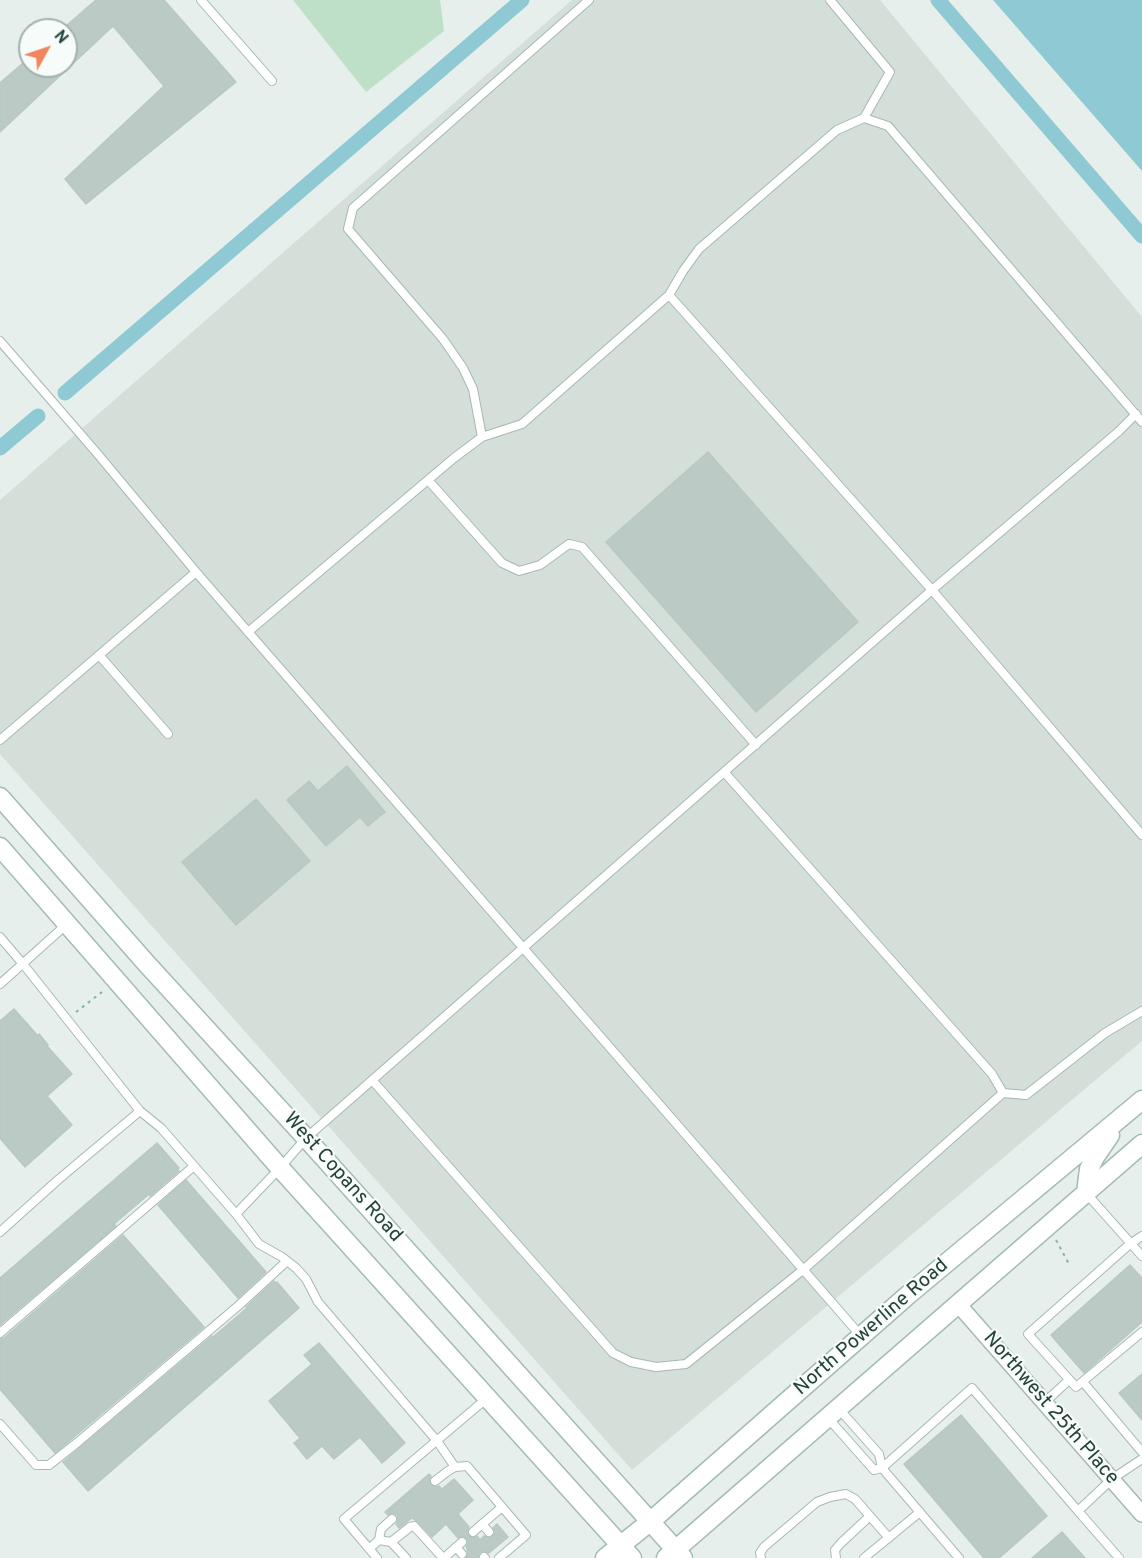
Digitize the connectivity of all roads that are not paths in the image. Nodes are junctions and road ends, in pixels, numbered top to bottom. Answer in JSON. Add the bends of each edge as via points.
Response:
{"nodes":[{"id":1,"x":201,"y":0,"type":"edge"},
{"id":2,"x":589,"y":0,"type":"edge"},
{"id":3,"x":830,"y":0,"type":"edge"},
{"id":4,"x":272,"y":81,"type":"dead end"},
{"id":5,"x":864,"y":118,"type":"junction"},
{"id":6,"x":669,"y":295,"type":"junction"},
{"id":7,"x":0,"y":341,"type":"edge"},
{"id":8,"x":1136,"y":414,"type":"junction"},
{"id":9,"x":1142,"y":422,"type":"edge"},
{"id":10,"x":482,"y":437,"type":"junction"},
{"id":11,"x":428,"y":480,"type":"junction"},
{"id":12,"x":196,"y":572,"type":"junction"},
{"id":13,"x":932,"y":590,"type":"junction"},
{"id":14,"x":248,"y":633,"type":"junction"},
{"id":15,"x":99,"y":655,"type":"junction"},
{"id":16,"x":168,"y":734,"type":"dead end"},
{"id":17,"x":0,"y":740,"type":"edge"},
{"id":18,"x":756,"y":745,"type":"junction"},
{"id":19,"x":725,"y":773,"type":"junction"},
{"id":20,"x":0,"y":798,"type":"edge"},
{"id":21,"x":1142,"y":835,"type":"edge"},
{"id":22,"x":0,"y":847,"type":"edge"},
{"id":23,"x":67,"y":924,"type":"junction"},
{"id":24,"x":0,"y":937,"type":"edge"},
{"id":25,"x":524,"y":948,"type":"junction"},
{"id":26,"x":23,"y":964,"type":"junction"},
{"id":27,"x":0,"y":984,"type":"edge"},
{"id":28,"x":1142,"y":1011,"type":"edge"},
{"id":29,"x":372,"y":1080,"type":"junction"},
{"id":30,"x":1003,"y":1093,"type":"junction"},
{"id":31,"x":1142,"y":1100,"type":"edge"},
{"id":32,"x":140,"y":1111,"type":"junction"},
{"id":33,"x":1123,"y":1116,"type":"junction"},
{"id":34,"x":306,"y":1138,"type":"junction"},
{"id":35,"x":1142,"y":1144,"type":"edge"},
{"id":36,"x":194,"y":1166,"type":"junction"},
{"id":37,"x":280,"y":1168,"type":"junction"},
{"id":38,"x":1086,"y":1193,"type":"junction"},
{"id":39,"x":236,"y":1214,"type":"junction"},
{"id":40,"x":0,"y":1232,"type":"edge"},
{"id":41,"x":1142,"y":1236,"type":"edge"},
{"id":42,"x":1130,"y":1244,"type":"junction"},
{"id":43,"x":1142,"y":1256,"type":"edge"},
{"id":44,"x":287,"y":1261,"type":"junction"},
{"id":45,"x":804,"y":1269,"type":"junction"},
{"id":46,"x":958,"y":1304,"type":"junction"},
{"id":47,"x":1142,"y":1332,"type":"edge"},
{"id":48,"x":0,"y":1333,"type":"edge"},
{"id":49,"x":861,"y":1336,"type":"junction"},
{"id":50,"x":1070,"y":1380,"type":"junction"},
{"id":51,"x":1083,"y":1382,"type":"junction"},
{"id":52,"x":488,"y":1398,"type":"junction"},
{"id":53,"x":1044,"y":1402,"type":"junction"},
{"id":54,"x":833,"y":1413,"type":"junction"},
{"id":55,"x":0,"y":1424,"type":"edge"},
{"id":56,"x":437,"y":1441,"type":"junction"},
{"id":57,"x":1142,"y":1452,"type":"edge"},
{"id":58,"x":1142,"y":1459,"type":"edge"},
{"id":59,"x":455,"y":1467,"type":"junction"},
{"id":60,"x":882,"y":1468,"type":"junction"},
{"id":61,"x":1112,"y":1479,"type":"junction"},
{"id":62,"x":435,"y":1481,"type":"dead end"},
{"id":63,"x":502,"y":1507,"type":"junction"},
{"id":64,"x":1078,"y":1511,"type":"junction"},
{"id":65,"x":920,"y":1512,"type":"junction"},
{"id":66,"x":1142,"y":1514,"type":"edge"},
{"id":67,"x":870,"y":1516,"type":"junction"},
{"id":68,"x":392,"y":1519,"type":"dead end"},
{"id":69,"x":651,"y":1521,"type":"junction"},
{"id":70,"x":482,"y":1524,"type":"junction"},
{"id":71,"x":473,"y":1532,"type":"dead end"},
{"id":72,"x":489,"y":1532,"type":"dead end"},
{"id":73,"x":889,"y":1538,"type":"junction"},
{"id":74,"x":379,"y":1540,"type":"junction"},
{"id":75,"x":391,"y":1542,"type":"junction"},
{"id":76,"x":499,"y":1544,"type":"dead end"},
{"id":77,"x":370,"y":1548,"type":"junction"},
{"id":78,"x":626,"y":1551,"type":"edge"},
{"id":79,"x":506,"y":1552,"type":"junction"},
{"id":80,"x":462,"y":1554,"type":"dead end"},
{"id":81,"x":675,"y":1555,"type":"edge"},
{"id":82,"x":836,"y":1557,"type":"edge"},
{"id":83,"x":377,"y":1558,"type":"edge"},
{"id":84,"x":406,"y":1558,"type":"edge"},
{"id":85,"x":443,"y":1558,"type":"edge"},
{"id":86,"x":499,"y":1558,"type":"edge"},
{"id":87,"x":605,"y":1558,"type":"edge"},
{"id":88,"x":761,"y":1558,"type":"edge"},
{"id":89,"x":864,"y":1558,"type":"edge"},
{"id":90,"x":959,"y":1558,"type":"edge"},
{"id":91,"x":1119,"y":1558,"type":"edge"}],
"edges":[{"from":1,"to":4,"type":"lane"},
{"from":2,"to":10,"type":"lane","via":[[353,208],[348,229],[443,339],[463,368],[473,389]]},
{"from":3,"to":5,"type":"lane","via":[[890,72]]},
{"from":5,"to":6,"type":"lane","via":[[837,130],[699,249]]},
{"from":5,"to":8,"type":"lane","via":[[888,126]]},
{"from":6,"to":10,"type":"lane","via":[[522,424]]},
{"from":6,"to":13,"type":"lane"},
{"from":7,"to":12,"type":"lane"},
{"from":8,"to":9,"type":"lane"},
{"from":8,"to":13,"type":"lane"},
{"from":10,"to":11,"type":"lane"},
{"from":11,"to":14,"type":"lane"},
{"from":11,"to":18,"type":"lane","via":[[502,563],[519,572],[540,565],[569,544],[582,547]]},
{"from":12,"to":14,"type":"lane"},
{"from":12,"to":15,"type":"lane"},
{"from":13,"to":18,"type":"lane"},
{"from":13,"to":21,"type":"lane"},
{"from":14,"to":25,"type":"lane"},
{"from":15,"to":16,"type":"lane"},
{"from":15,"to":17,"type":"lane"},
{"from":18,"to":19,"type":"lane"},
{"from":19,"to":25,"type":"lane"},
{"from":19,"to":30,"type":"lane","via":[[992,1074]]},
{"from":20,"to":34,"type":"main road","name":"West Copans Road"},
{"from":22,"to":23,"type":"main road","name":"West Copans Road"},
{"from":23,"to":26,"type":"lane"},
{"from":23,"to":37,"type":"main road","name":"West Copans Road"},
{"from":24,"to":26,"type":"lane"},
{"from":25,"to":29,"type":"lane"},
{"from":25,"to":45,"type":"lane"},
{"from":26,"to":27,"type":"lane"},
{"from":26,"to":32,"type":"lane"},
{"from":28,"to":30,"type":"lane","via":[[1105,1033],[1026,1095]]},
{"from":29,"to":34,"type":"lane"},
{"from":29,"to":45,"type":"lane","via":[[613,1353],[631,1362],[656,1367],[686,1364]]},
{"from":30,"to":45,"type":"lane"},
{"from":31,"to":33,"type":"main road","name":"North Powerline Road"},
{"from":32,"to":36,"type":"lane","via":[[161,1128]]},
{"from":32,"to":40,"type":"lane"},
{"from":33,"to":38,"type":"main road","via":[[1089,1169]]},
{"from":33,"to":49,"type":"main road","name":"North Powerline Road"},
{"from":34,"to":37,"type":"lane"},
{"from":34,"to":69,"type":"main road","name":"West Copans Road"},
{"from":35,"to":38,"type":"main road","name":"North Powerline Road"},
{"from":36,"to":39,"type":"lane"},
{"from":36,"to":48,"type":"lane"},
{"from":37,"to":39,"type":"lane"},
{"from":37,"to":52,"type":"main road","name":"West Copans Road"},
{"from":38,"to":42,"type":"lane"},
{"from":38,"to":46,"type":"main road","name":"North Powerline Road"},
{"from":39,"to":44,"type":"lane","via":[[259,1244]]},
{"from":41,"to":42,"type":"lane"},
{"from":42,"to":43,"type":"lane"},
{"from":42,"to":50,"type":"lane","via":[[1028,1334]]},
{"from":44,"to":55,"type":"lane","via":[[49,1465],[36,1465]]},
{"from":44,"to":56,"type":"lane","via":[[306,1279],[318,1302]]},
{"from":45,"to":49,"type":"lane"},
{"from":46,"to":53,"type":"street","name":"Northwest 25th Place"},
{"from":46,"to":54,"type":"main road","name":"North Powerline Road"},
{"from":47,"to":51,"type":"lane"},
{"from":49,"to":69,"type":"main road","name":"North Powerline Road"},
{"from":50,"to":51,"type":"lane","via":[[1076,1387]]},
{"from":50,"to":53,"type":"lane"},
{"from":51,"to":57,"type":"lane"},
{"from":52,"to":56,"type":"lane"},
{"from":52,"to":78,"type":"main road","name":"West Copans Road"},
{"from":53,"to":61,"type":"street","name":"Northwest 25th Place"},
{"from":54,"to":60,"type":"lane","via":[[879,1454]]},
{"from":54,"to":60,"type":"lane","via":[[874,1470]]},
{"from":54,"to":81,"type":"main road","name":"North Powerline Road"},
{"from":56,"to":59,"type":"lane"},
{"from":56,"to":77,"type":"lane","via":[[344,1519]]},
{"from":58,"to":61,"type":"lane"},
{"from":59,"to":62,"type":"lane"},
{"from":59,"to":63,"type":"lane","via":[[467,1466]]},
{"from":60,"to":64,"type":"lane","via":[[972,1388]]},
{"from":60,"to":65,"type":"lane"},
{"from":61,"to":64,"type":"lane"},
{"from":61,"to":66,"type":"street","name":"Northwest 25th Place"},
{"from":63,"to":70,"type":"lane"},
{"from":63,"to":79,"type":"lane","via":[[526,1535]]},
{"from":64,"to":91,"type":"lane"},
{"from":65,"to":73,"type":"lane"},
{"from":65,"to":90,"type":"lane"},
{"from":67,"to":73,"type":"lane"},
{"from":67,"to":82,"type":"lane","via":[[841,1543]]},
{"from":67,"to":88,"type":"lane","via":[[846,1494],[817,1502],[764,1547]]},
{"from":68,"to":74,"type":"lane","via":[[381,1529]]},
{"from":69,"to":78,"type":"main road","name":"North Powerline Road"},
{"from":69,"to":81,"type":"main road","name":"West Copans Road"},
{"from":70,"to":71,"type":"lane"},
{"from":70,"to":72,"type":"lane"},
{"from":73,"to":89,"type":"lane"},
{"from":74,"to":75,"type":"lane"},
{"from":74,"to":77,"type":"lane"},
{"from":75,"to":84,"type":"lane"},
{"from":75,"to":85,"type":"lane","via":[[414,1526]]},
{"from":76,"to":79,"type":"lane"},
{"from":77,"to":83,"type":"lane"},
{"from":78,"to":87,"type":"main road","name":"North Powerline Road"},
{"from":79,"to":86,"type":"lane"},
{"from":80,"to":85,"type":"lane","via":[[459,1544]]}]}
